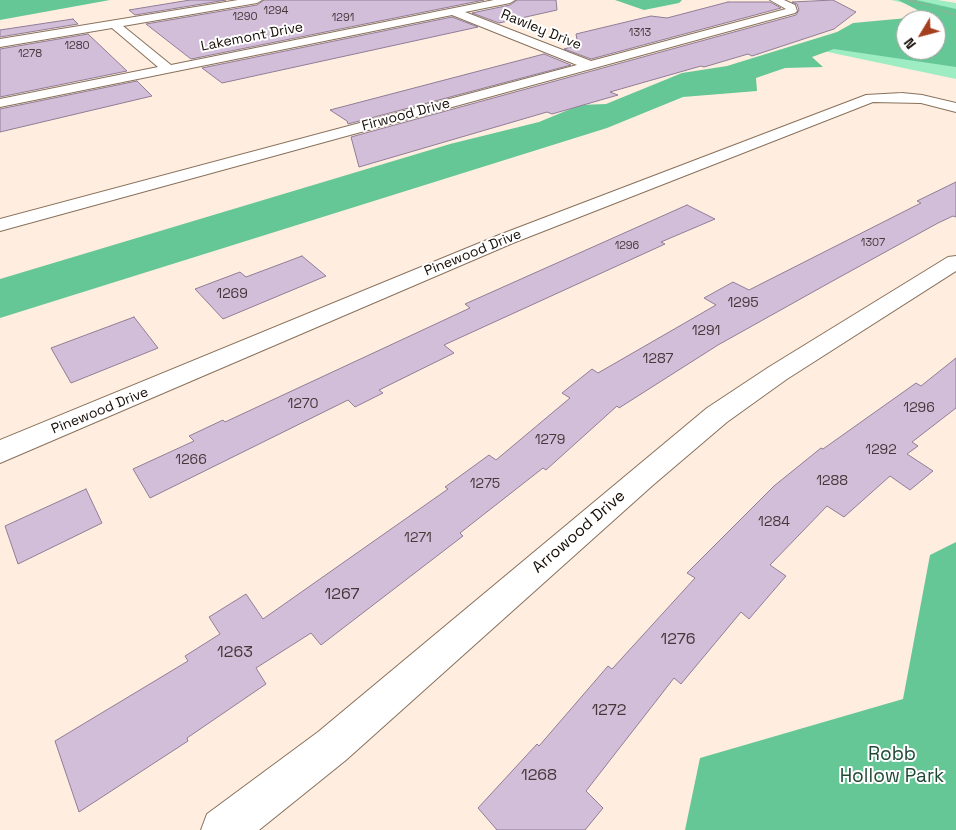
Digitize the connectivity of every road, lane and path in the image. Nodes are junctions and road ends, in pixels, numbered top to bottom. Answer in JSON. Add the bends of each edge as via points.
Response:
{"nodes":[{"id":1,"x":257,"y":0,"type":"edge"},
{"id":2,"x":510,"y":0,"type":"edge"},
{"id":3,"x":775,"y":0,"type":"edge"},
{"id":4,"x":908,"y":0,"type":"edge"},
{"id":5,"x":454,"y":12,"type":"junction"},
{"id":6,"x":956,"y":16,"type":"edge"},
{"id":7,"x":114,"y":24,"type":"junction"},
{"id":8,"x":0,"y":44,"type":"edge"},
{"id":9,"x":590,"y":66,"type":"junction"},
{"id":10,"x":168,"y":69,"type":"junction"},
{"id":11,"x":0,"y":103,"type":"edge"},
{"id":12,"x":956,"y":108,"type":"edge"},
{"id":13,"x":0,"y":226,"type":"edge"},
{"id":14,"x":956,"y":262,"type":"edge"},
{"id":15,"x":0,"y":452,"type":"edge"},
{"id":16,"x":223,"y":830,"type":"edge"}],
"edges":[{"from":1,"to":7,"type":"street"},
{"from":2,"to":5,"type":"street","name":"Lakemont Drive"},
{"from":3,"to":9,"type":"street","name":"Firwood Drive","via":[[791,11]]},
{"from":4,"to":6,"type":"path"},
{"from":5,"to":9,"type":"street","name":"Rawley Drive"},
{"from":5,"to":10,"type":"street","name":"Lakemont Drive"},
{"from":7,"to":8,"type":"street"},
{"from":7,"to":10,"type":"street"},
{"from":9,"to":13,"type":"street","name":"Firwood Drive"},
{"from":10,"to":11,"type":"street","name":"Lakemont Drive"},
{"from":12,"to":15,"type":"street","name":"Pinewood Drive","via":[[922,99],[871,98],[497,242]]},
{"from":14,"to":16,"type":"street","name":"Arrowood Drive","via":[[717,415],[332,746]]}]}
